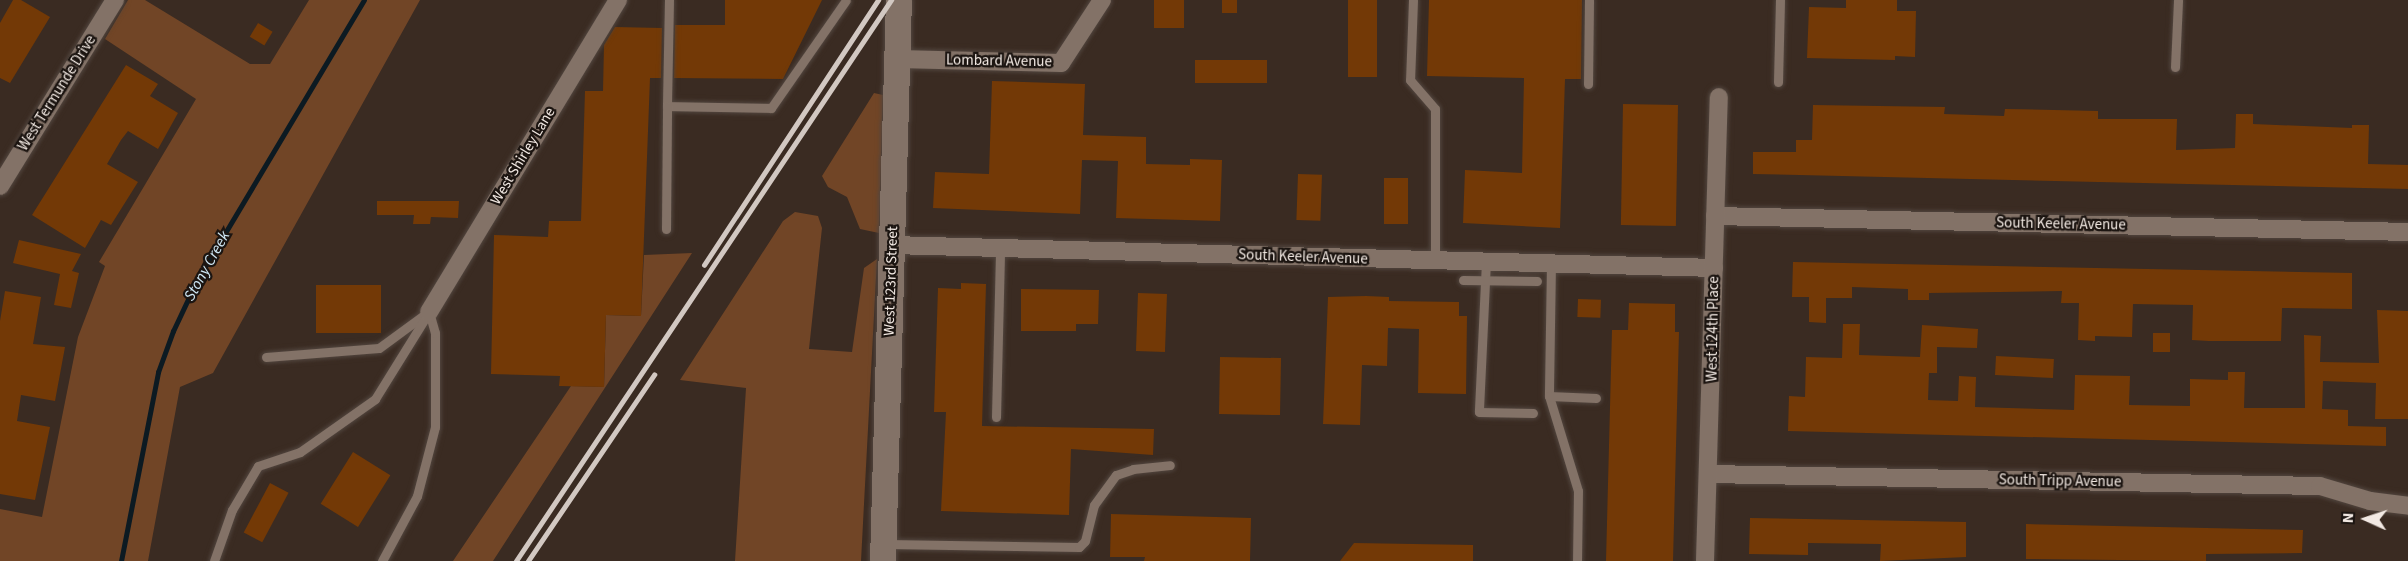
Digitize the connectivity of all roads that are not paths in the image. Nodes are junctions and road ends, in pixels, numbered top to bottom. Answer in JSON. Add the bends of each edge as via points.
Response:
{"nodes":[{"id":1,"x":618,"y":0,"type":"edge"},
{"id":2,"x":669,"y":0,"type":"edge"},
{"id":3,"x":846,"y":0,"type":"edge"},
{"id":4,"x":899,"y":0,"type":"edge"},
{"id":5,"x":1102,"y":0,"type":"edge"},
{"id":6,"x":1413,"y":0,"type":"edge"},
{"id":7,"x":1589,"y":0,"type":"edge"},
{"id":8,"x":1780,"y":0,"type":"edge"},
{"id":9,"x":2178,"y":0,"type":"edge"},
{"id":10,"x":112,"y":1,"type":"edge"},
{"id":11,"x":898,"y":59,"type":"junction"},
{"id":12,"x":2175,"y":67,"type":"dead end"},
{"id":13,"x":1778,"y":82,"type":"dead end"},
{"id":14,"x":1588,"y":84,"type":"dead end"},
{"id":15,"x":1719,"y":97,"type":"dead end"},
{"id":16,"x":667,"y":106,"type":"junction"},
{"id":17,"x":0,"y":186,"type":"edge"},
{"id":18,"x":1715,"y":216,"type":"junction"},
{"id":19,"x":666,"y":229,"type":"dead end"},
{"id":20,"x":2408,"y":232,"type":"edge"},
{"id":21,"x":892,"y":246,"type":"junction"},
{"id":22,"x":1000,"y":248,"type":"junction"},
{"id":23,"x":1435,"y":260,"type":"junction"},
{"id":24,"x":1486,"y":261,"type":"junction"},
{"id":25,"x":1551,"y":263,"type":"junction"},
{"id":26,"x":1714,"y":268,"type":"junction"},
{"id":27,"x":1463,"y":280,"type":"dead end"},
{"id":28,"x":1485,"y":280,"type":"junction"},
{"id":29,"x":1537,"y":281,"type":"dead end"},
{"id":30,"x":429,"y":312,"type":"junction"},
{"id":31,"x":266,"y":357,"type":"dead end"},
{"id":32,"x":1549,"y":396,"type":"junction"},
{"id":33,"x":1596,"y":398,"type":"dead end"},
{"id":34,"x":1533,"y":413,"type":"dead end"},
{"id":35,"x":996,"y":417,"type":"dead end"},
{"id":36,"x":1170,"y":465,"type":"dead end"},
{"id":37,"x":1709,"y":474,"type":"junction"},
{"id":38,"x":2408,"y":506,"type":"edge"},
{"id":39,"x":883,"y":553,"type":"edge"},
{"id":40,"x":214,"y":561,"type":"edge"},
{"id":41,"x":382,"y":561,"type":"edge"},
{"id":42,"x":1578,"y":561,"type":"edge"},
{"id":43,"x":1705,"y":561,"type":"edge"}],
"edges":[{"from":1,"to":30,"type":"street","name":"West Shirley Lane"},
{"from":2,"to":16,"type":"lane"},
{"from":3,"to":16,"type":"lane","via":[[771,108]]},
{"from":4,"to":11,"type":"street","name":"West 123rd Street"},
{"from":5,"to":11,"type":"street","name":"Lombard Avenue","via":[[1061,63]]},
{"from":6,"to":23,"type":"lane","via":[[1410,80],[1435,109]]},
{"from":7,"to":14,"type":"lane"},
{"from":8,"to":13,"type":"lane"},
{"from":9,"to":12,"type":"lane"},
{"from":10,"to":17,"type":"street","name":"West Termunde Drive"},
{"from":11,"to":21,"type":"street","name":"West 123rd Street"},
{"from":15,"to":18,"type":"street","name":"West 124th Place"},
{"from":16,"to":19,"type":"lane"},
{"from":18,"to":20,"type":"street","name":"South Keeler Avenue"},
{"from":18,"to":26,"type":"street","name":"West 124th Place"},
{"from":21,"to":22,"type":"street","name":"South Keeler Avenue"},
{"from":21,"to":39,"type":"street","name":"West 123rd Street"},
{"from":22,"to":23,"type":"street","name":"South Keeler Avenue"},
{"from":22,"to":35,"type":"lane"},
{"from":23,"to":24,"type":"street","name":"South Keeler Avenue"},
{"from":24,"to":25,"type":"street","name":"South Keeler Avenue"},
{"from":24,"to":28,"type":"lane"},
{"from":25,"to":26,"type":"street","name":"South Keeler Avenue"},
{"from":25,"to":32,"type":"lane"},
{"from":26,"to":37,"type":"street","name":"West 124th Place"},
{"from":27,"to":28,"type":"lane"},
{"from":28,"to":29,"type":"lane"},
{"from":28,"to":34,"type":"lane","via":[[1479,412]]},
{"from":30,"to":31,"type":"lane","via":[[379,348]]},
{"from":30,"to":40,"type":"lane","via":[[375,399],[300,452],[258,466],[232,510]]},
{"from":30,"to":41,"type":"lane","via":[[435,333],[435,427],[417,496]]},
{"from":32,"to":33,"type":"lane"},
{"from":32,"to":42,"type":"lane","via":[[1578,491]]},
{"from":36,"to":39,"type":"lane","via":[[1133,468],[1116,475],[1094,505],[1085,541],[1079,547]]},
{"from":37,"to":38,"type":"street","name":"South Tripp Avenue","via":[[2319,486],[2370,501]]},
{"from":37,"to":43,"type":"street","name":"West 124th Place"}]}
